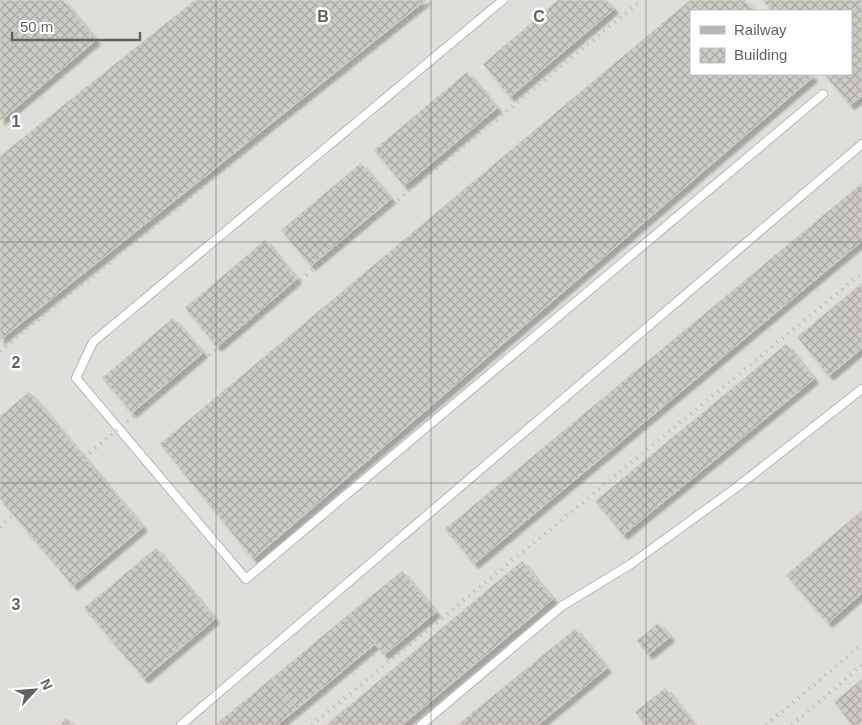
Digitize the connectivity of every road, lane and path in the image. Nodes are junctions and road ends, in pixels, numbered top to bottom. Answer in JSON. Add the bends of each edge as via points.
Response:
{"nodes":[{"id":1,"x":503,"y":0,"type":"edge"},
{"id":2,"x":823,"y":94,"type":"dead end"},
{"id":3,"x":862,"y":144,"type":"edge"},
{"id":4,"x":862,"y":389,"type":"edge"},
{"id":5,"x":180,"y":725,"type":"edge"},
{"id":6,"x":421,"y":725,"type":"edge"}],
"edges":[{"from":1,"to":2,"type":"lane","via":[[93,342],[76,378],[246,579]]},
{"from":3,"to":5,"type":"lane"},
{"from":4,"to":6,"type":"lane","via":[[631,564],[562,606]]}]}
